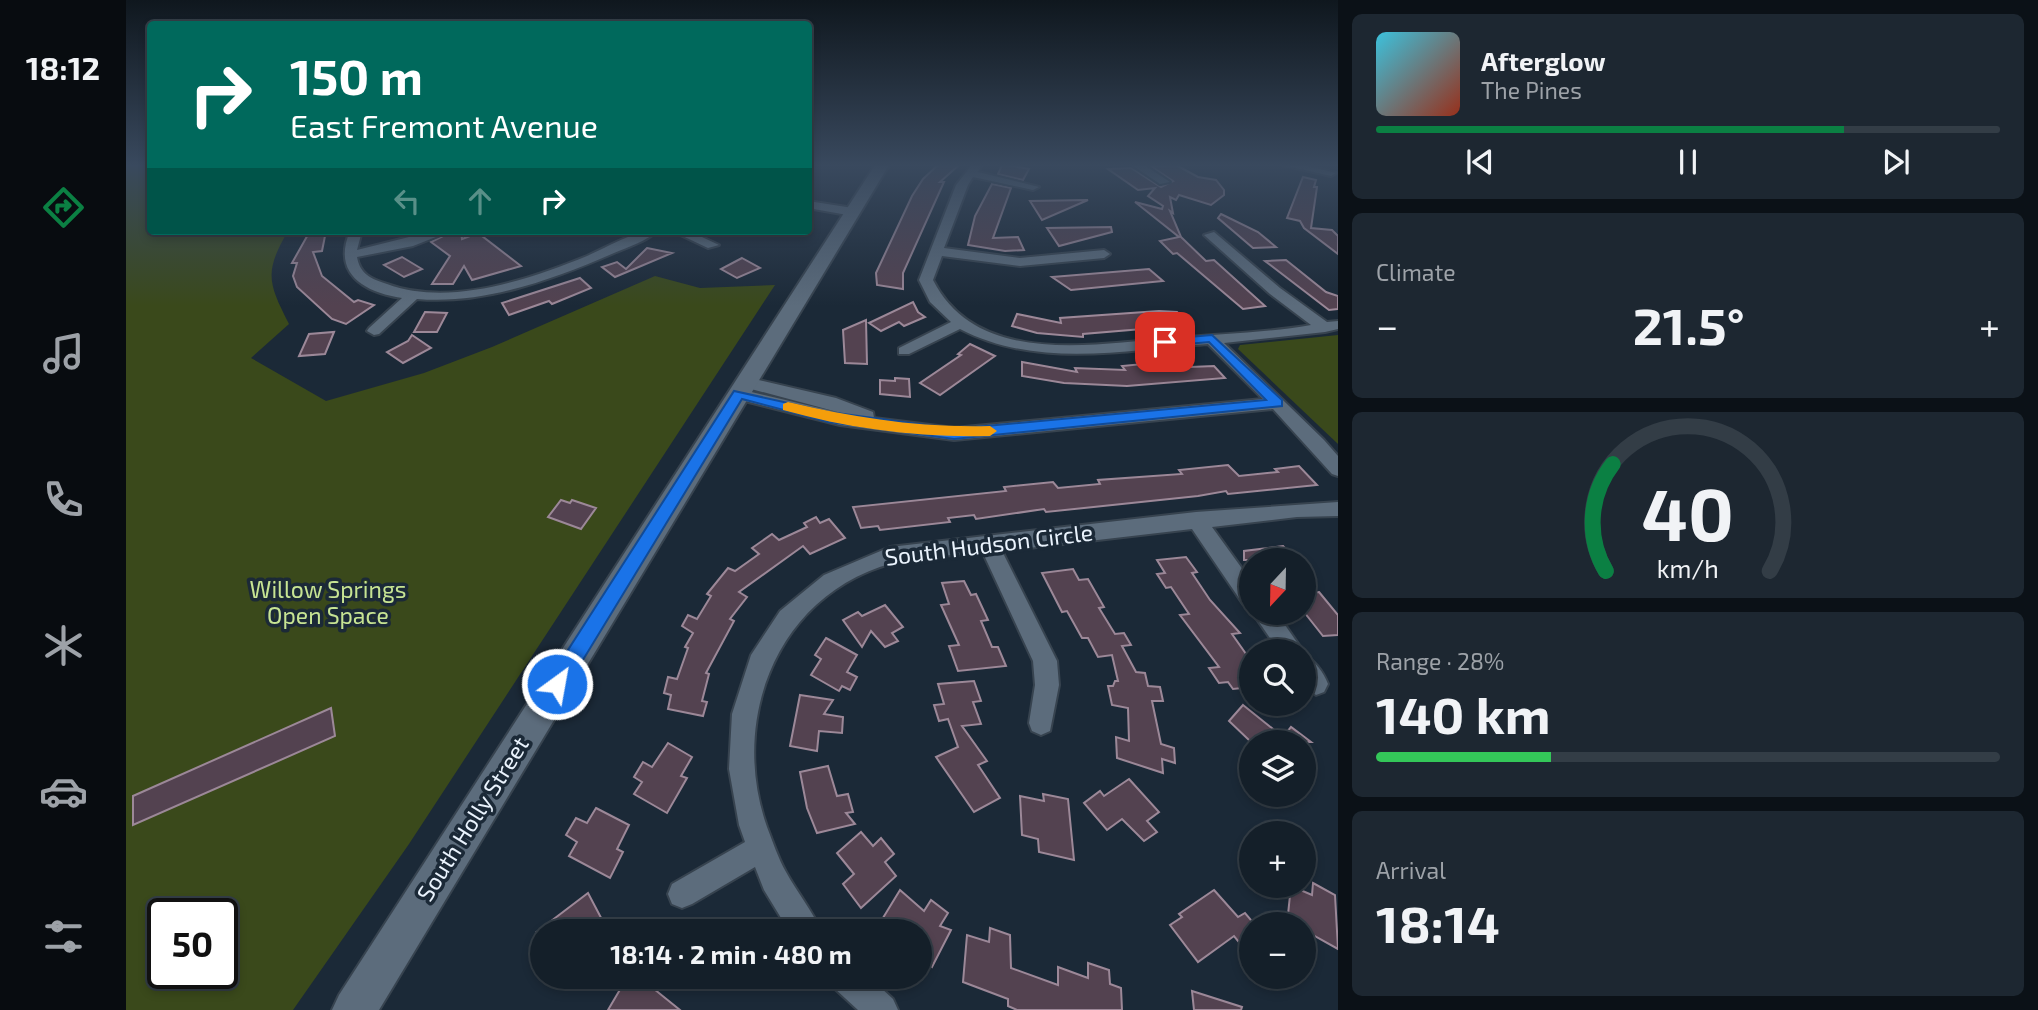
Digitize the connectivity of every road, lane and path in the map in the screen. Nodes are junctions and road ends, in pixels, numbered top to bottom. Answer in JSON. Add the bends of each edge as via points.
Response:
{"nodes":[{"id":1,"x":812,"y":212,"type":"edge"},
{"id":2,"x":836,"y":212,"type":"edge"},
{"id":3,"x":852,"y":212,"type":"edge"},
{"id":4,"x":953,"y":212,"type":"edge"},
{"id":5,"x":850,"y":216,"type":"junction"},
{"id":6,"x":354,"y":235,"type":"edge"},
{"id":7,"x":432,"y":235,"type":"edge"},
{"id":8,"x":642,"y":235,"type":"edge"},
{"id":9,"x":689,"y":235,"type":"edge"},
{"id":10,"x":1210,"y":235,"type":"dead end"},
{"id":11,"x":713,"y":244,"type":"dead end"},
{"id":12,"x":935,"y":251,"type":"junction"},
{"id":13,"x":1104,"y":254,"type":"dead end"},
{"id":14,"x":349,"y":255,"type":"junction"},
{"id":15,"x":412,"y":296,"type":"junction"},
{"id":16,"x":961,"y":323,"type":"junction"},
{"id":17,"x":1331,"y":326,"type":"edge"},
{"id":18,"x":373,"y":331,"type":"dead end"},
{"id":19,"x":1212,"y":338,"type":"junction"},
{"id":20,"x":904,"y":351,"type":"dead end"},
{"id":21,"x":743,"y":388,"type":"junction"},
{"id":22,"x":1277,"y":403,"type":"junction"},
{"id":23,"x":1338,"y":469,"type":"edge"},
{"id":24,"x":1338,"y":509,"type":"edge"},
{"id":25,"x":1196,"y":520,"type":"junction"},
{"id":26,"x":988,"y":543,"type":"junction"},
{"id":27,"x":1239,"y":581,"type":"edge"},
{"id":28,"x":1272,"y":625,"type":"edge"},
{"id":29,"x":1283,"y":639,"type":"edge"},
{"id":30,"x":1041,"y":723,"type":"dead end"},
{"id":31,"x":760,"y":849,"type":"junction"},
{"id":32,"x":682,"y":894,"type":"dead end"},
{"id":33,"x":797,"y":919,"type":"edge"},
{"id":34,"x":859,"y":989,"type":"edge"},
{"id":35,"x":354,"y":1010,"type":"edge"},
{"id":36,"x":882,"y":1010,"type":"edge"}],
"edges":[{"from":1,"to":5,"type":"street"},
{"from":2,"to":5,"type":"street"},
{"from":3,"to":5,"type":"main road","name":"South Holly Street"},
{"from":4,"to":12,"type":"street"},
{"from":5,"to":21,"type":"main road","name":"South Holly Street"},
{"from":6,"to":14,"type":"street"},
{"from":7,"to":14,"type":"street"},
{"from":8,"to":15,"type":"street","via":[[496,290]]},
{"from":9,"to":11,"type":"street"},
{"from":10,"to":17,"type":"street","via":[[1267,285]]},
{"from":12,"to":13,"type":"street","via":[[984,260],[1035,262]]},
{"from":12,"to":16,"type":"street","via":[[927,275],[930,292]]},
{"from":14,"to":15,"type":"street","via":[[361,278]]},
{"from":15,"to":18,"type":"street"},
{"from":16,"to":19,"type":"street","via":[[1013,344],[1060,350]]},
{"from":16,"to":20,"type":"street"},
{"from":17,"to":19,"type":"street"},
{"from":19,"to":22,"type":"street"},
{"from":21,"to":22,"type":"street","via":[[829,417],[933,433]]},
{"from":21,"to":35,"type":"main road","name":"South Holly Street"},
{"from":22,"to":23,"type":"street"},
{"from":24,"to":25,"type":"street","name":"South Hudson Circle"},
{"from":25,"to":26,"type":"street","name":"South Hudson Circle"},
{"from":25,"to":27,"type":"street"},
{"from":26,"to":30,"type":"street","via":[[1045,661],[1047,685]]},
{"from":26,"to":31,"type":"street","name":"South Hudson Circle","via":[[867,561],[828,579],[781,622],[753,674],[742,728],[746,800]]},
{"from":28,"to":29,"type":"street"},
{"from":31,"to":32,"type":"street"},
{"from":31,"to":33,"type":"street","name":"South Hudson Circle"},
{"from":34,"to":36,"type":"street"}]}
